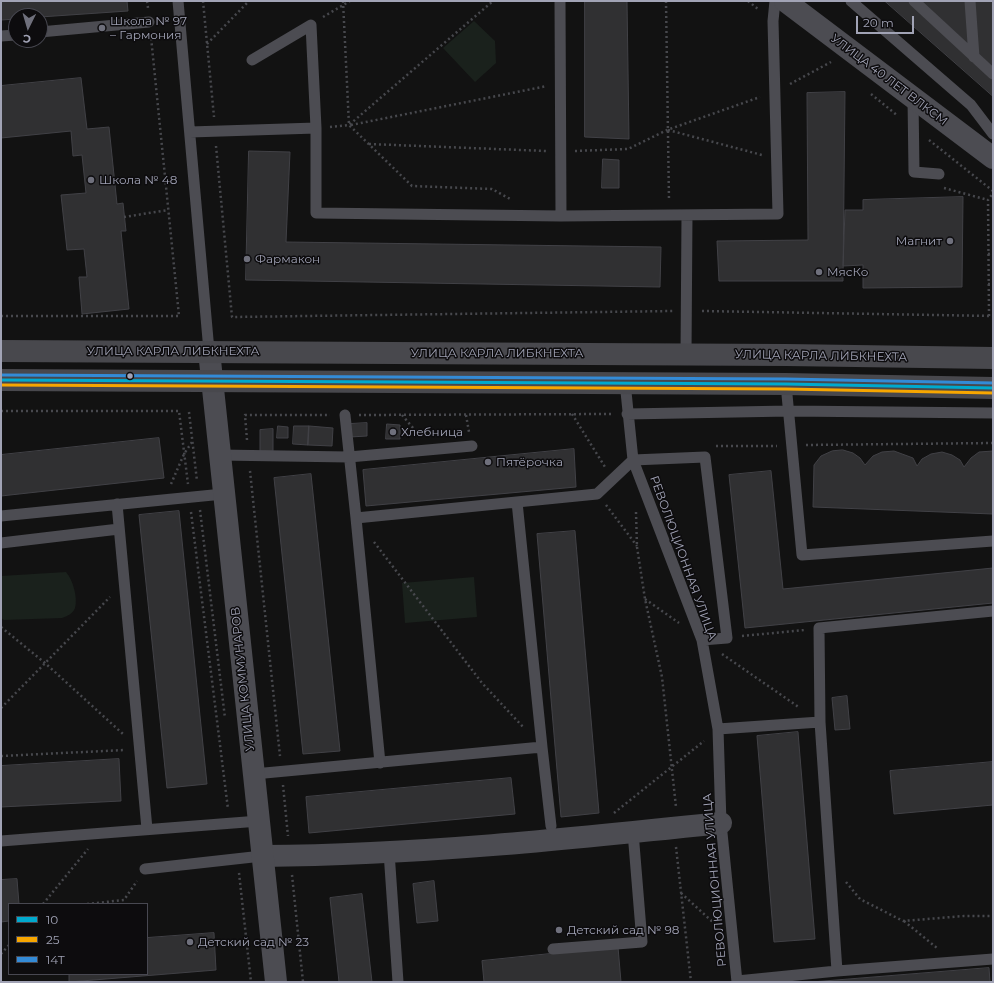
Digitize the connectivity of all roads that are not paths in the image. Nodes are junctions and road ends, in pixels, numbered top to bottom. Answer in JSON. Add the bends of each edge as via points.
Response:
{"nodes":[{"id":1,"x":178,"y":1,"type":"edge"},
{"id":2,"x":560,"y":1,"type":"edge"},
{"id":3,"x":851,"y":1,"type":"edge"},
{"id":4,"x":914,"y":1,"type":"edge"},
{"id":5,"x":970,"y":1,"type":"edge"},
{"id":6,"x":787,"y":3,"type":"edge"},
{"id":7,"x":149,"y":22,"type":"road end"},
{"id":8,"x":48,"y":31,"type":"edge"},
{"id":9,"x":974,"y":57,"type":"junction"},
{"id":10,"x":252,"y":60,"type":"dead end"},
{"id":11,"x":993,"y":74,"type":"edge"},
{"id":12,"x":914,"y":98,"type":"junction"},
{"id":13,"x":316,"y":128,"type":"junction"},
{"id":14,"x":190,"y":132,"type":"junction"},
{"id":15,"x":993,"y":134,"type":"edge"},
{"id":16,"x":993,"y":158,"type":"edge"},
{"id":17,"x":939,"y":174,"type":"road end"},
{"id":18,"x":687,"y":215,"type":"junction"},
{"id":19,"x":562,"y":216,"type":"junction"},
{"id":20,"x":1,"y":351,"type":"edge"},
{"id":21,"x":209,"y":351,"type":"junction"},
{"id":22,"x":686,"y":354,"type":"junction"},
{"id":23,"x":993,"y":358,"type":"edge"},
{"id":24,"x":1,"y":380,"type":"edge"},
{"id":25,"x":211,"y":380,"type":"junction"},
{"id":26,"x":625,"y":382,"type":"junction"},
{"id":27,"x":786,"y":384,"type":"junction"},
{"id":28,"x":993,"y":388,"type":"edge"},
{"id":29,"x":789,"y":411,"type":"junction"},
{"id":30,"x":993,"y":413,"type":"edge"},
{"id":31,"x":627,"y":414,"type":"junction"},
{"id":32,"x":345,"y":415,"type":"dead end"},
{"id":33,"x":472,"y":446,"type":"dead end"},
{"id":34,"x":219,"y":455,"type":"junction"},
{"id":35,"x":349,"y":457,"type":"junction"},
{"id":36,"x":633,"y":460,"type":"junction"},
{"id":37,"x":223,"y":494,"type":"junction"},
{"id":38,"x":517,"y":502,"type":"junction"},
{"id":39,"x":117,"y":504,"type":"junction"},
{"id":40,"x":1,"y":516,"type":"edge"},
{"id":41,"x":356,"y":518,"type":"junction"},
{"id":42,"x":119,"y":529,"type":"junction"},
{"id":43,"x":993,"y":541,"type":"edge"},
{"id":44,"x":1,"y":543,"type":"edge"},
{"id":45,"x":993,"y":611,"type":"edge"},
{"id":46,"x":702,"y":640,"type":"junction"},
{"id":47,"x":820,"y":722,"type":"junction"},
{"id":48,"x":718,"y":729,"type":"junction"},
{"id":49,"x":542,"y":747,"type":"junction"},
{"id":50,"x":380,"y":763,"type":"junction"},
{"id":51,"x":254,"y":774,"type":"junction"},
{"id":52,"x":259,"y":821,"type":"junction"},
{"id":53,"x":721,"y":823,"type":"junction"},
{"id":54,"x":551,"y":826,"type":"dead end"},
{"id":55,"x":147,"y":829,"type":"junction"},
{"id":56,"x":633,"y":832,"type":"junction"},
{"id":57,"x":1,"y":841,"type":"edge"},
{"id":58,"x":389,"y":852,"type":"junction"},
{"id":59,"x":262,"y":856,"type":"junction"},
{"id":60,"x":146,"y":869,"type":"road end"},
{"id":61,"x":553,"y":949,"type":"dead end"},
{"id":62,"x":993,"y":959,"type":"edge"},
{"id":63,"x":837,"y":970,"type":"junction"},
{"id":64,"x":276,"y":982,"type":"edge"},
{"id":65,"x":398,"y":982,"type":"edge"},
{"id":66,"x":737,"y":982,"type":"edge"}],
"edges":[{"from":1,"to":14,"type":"lane"},
{"from":2,"to":19,"type":"lane"},
{"from":3,"to":15,"type":"lane","via":[[971,105]]},
{"from":4,"to":9,"type":"lane"},
{"from":5,"to":9,"type":"lane"},
{"from":6,"to":12,"type":"street","name":"УЛИЦА 40 ЛЕТ ВЛКСМ"},
{"from":6,"to":18,"type":"lane","via":[[773,21],[778,214]]},
{"from":7,"to":8,"type":"lane"},
{"from":9,"to":11,"type":"lane"},
{"from":10,"to":13,"type":"lane","via":[[311,25]]},
{"from":12,"to":16,"type":"street","name":"УЛИЦА 40 ЛЕТ ВЛКСМ"},
{"from":12,"to":17,"type":"lane","via":[[914,172]]},
{"from":13,"to":14,"type":"lane"},
{"from":13,"to":19,"type":"lane","via":[[316,213]]},
{"from":14,"to":21,"type":"lane"},
{"from":18,"to":19,"type":"lane"},
{"from":18,"to":22,"type":"lane"},
{"from":20,"to":21,"type":"main road","name":"УЛИЦА КАРЛА ЛИБКНЕХТА"},
{"from":21,"to":22,"type":"main road","name":"УЛИЦА КАРЛА ЛИБКНЕХТА"},
{"from":21,"to":25,"type":"street","name":"УЛИЦА КОММУНАРОВ"},
{"from":22,"to":23,"type":"main road","name":"УЛИЦА КАРЛА ЛИБКНЕХТА"},
{"from":24,"to":25,"type":"main road"},
{"from":25,"to":26,"type":"main road"},
{"from":25,"to":34,"type":"street","name":"УЛИЦА КОММУНАРОВ"},
{"from":26,"to":27,"type":"main road"},
{"from":26,"to":31,"type":"lane","name":"РЕВОЛЮЦИОННАЯ УЛИЦА"},
{"from":27,"to":28,"type":"main road"},
{"from":27,"to":29,"type":"lane"},
{"from":29,"to":30,"type":"lane"},
{"from":29,"to":31,"type":"lane"},
{"from":29,"to":43,"type":"lane","via":[[802,555]]},
{"from":31,"to":36,"type":"lane","name":"РЕВОЛЮЦИОННАЯ УЛИЦА"},
{"from":32,"to":35,"type":"lane"},
{"from":33,"to":35,"type":"lane"},
{"from":34,"to":35,"type":"lane"},
{"from":34,"to":37,"type":"street","name":"УЛИЦА КОММУНАРОВ"},
{"from":35,"to":41,"type":"lane"},
{"from":36,"to":38,"type":"lane","via":[[597,494]]},
{"from":36,"to":46,"type":"lane","name":"РЕВОЛЮЦИОННАЯ УЛИЦА"},
{"from":36,"to":46,"type":"lane","via":[[705,457],[727,638]]},
{"from":37,"to":39,"type":"lane"},
{"from":37,"to":51,"type":"street","name":"УЛИЦА КОММУНАРОВ"},
{"from":38,"to":41,"type":"lane"},
{"from":38,"to":49,"type":"lane"},
{"from":39,"to":40,"type":"lane"},
{"from":39,"to":42,"type":"lane"},
{"from":41,"to":50,"type":"lane"},
{"from":42,"to":44,"type":"lane"},
{"from":42,"to":55,"type":"lane"},
{"from":45,"to":47,"type":"lane","via":[[819,628]]},
{"from":46,"to":48,"type":"lane","name":"РЕВОЛЮЦИОННАЯ УЛИЦА"},
{"from":47,"to":48,"type":"lane"},
{"from":47,"to":63,"type":"lane"},
{"from":48,"to":53,"type":"lane","name":"РЕВОЛЮЦИОННАЯ УЛИЦА"},
{"from":49,"to":50,"type":"lane"},
{"from":49,"to":54,"type":"lane"},
{"from":50,"to":51,"type":"lane"},
{"from":51,"to":52,"type":"street","name":"УЛИЦА КОММУНАРОВ"},
{"from":52,"to":55,"type":"lane"},
{"from":52,"to":59,"type":"street","name":"УЛИЦА КОММУНАРОВ"},
{"from":53,"to":56,"type":"street"},
{"from":53,"to":66,"type":"lane","name":"РЕВОЛЮЦИОННАЯ УЛИЦА"},
{"from":55,"to":57,"type":"lane"},
{"from":56,"to":58,"type":"street","via":[[553,841]]},
{"from":56,"to":61,"type":"lane","via":[[642,942]]},
{"from":58,"to":59,"type":"street"},
{"from":58,"to":65,"type":"lane"},
{"from":59,"to":60,"type":"lane"},
{"from":59,"to":64,"type":"street","name":"УЛИЦА КОММУНАРОВ"},
{"from":62,"to":63,"type":"lane"},
{"from":63,"to":66,"type":"lane"}]}
